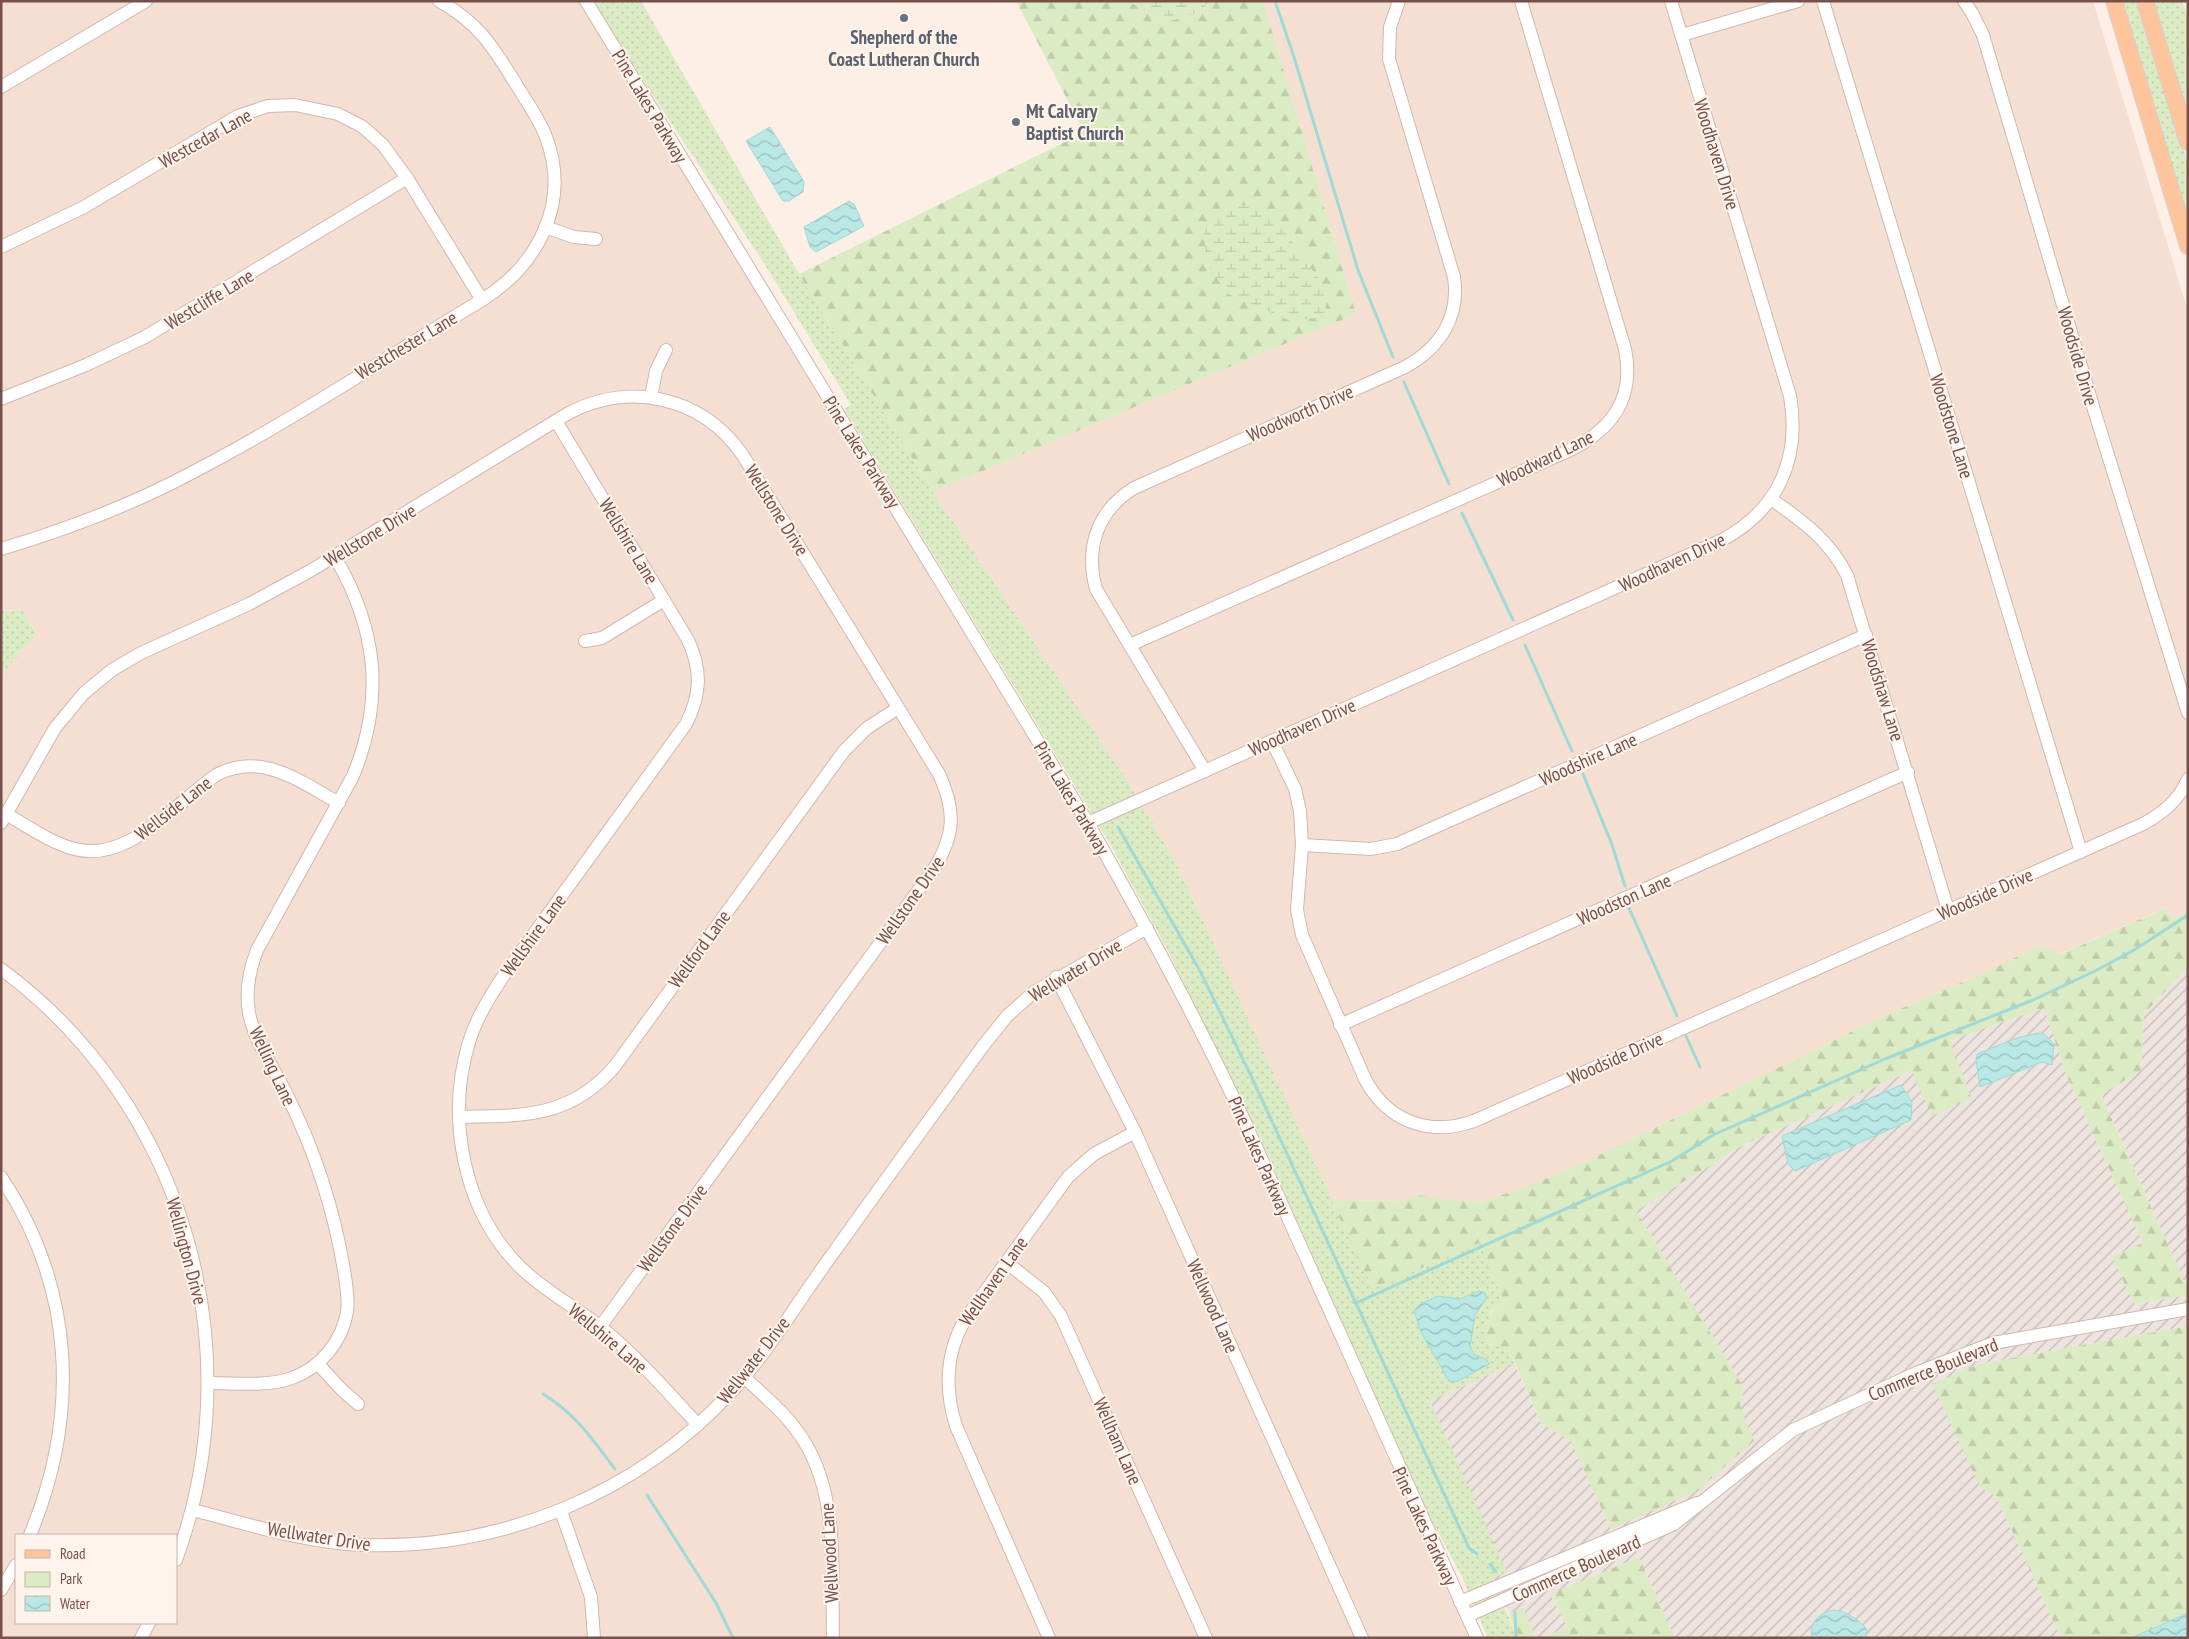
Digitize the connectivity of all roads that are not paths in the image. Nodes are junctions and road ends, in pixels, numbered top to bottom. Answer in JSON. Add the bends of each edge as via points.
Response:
{"nodes":[{"id":1,"x":146,"y":1,"type":"edge"},
{"id":2,"x":439,"y":1,"type":"edge"},
{"id":3,"x":586,"y":1,"type":"edge"},
{"id":4,"x":1399,"y":1,"type":"edge"},
{"id":5,"x":1520,"y":1,"type":"edge"},
{"id":6,"x":1671,"y":1,"type":"edge"},
{"id":7,"x":1798,"y":1,"type":"edge"},
{"id":8,"x":1823,"y":1,"type":"edge"},
{"id":9,"x":1964,"y":1,"type":"edge"},
{"id":10,"x":2114,"y":1,"type":"edge"},
{"id":11,"x":2145,"y":1,"type":"edge"},
{"id":12,"x":1682,"y":35,"type":"junction"},
{"id":13,"x":1,"y":87,"type":"edge"},
{"id":14,"x":2188,"y":142,"type":"edge"},
{"id":15,"x":407,"y":178,"type":"junction"},
{"id":16,"x":546,"y":227,"type":"junction"},
{"id":17,"x":596,"y":239,"type":"dead end"},
{"id":18,"x":2188,"y":246,"type":"edge"},
{"id":19,"x":1,"y":247,"type":"edge"},
{"id":20,"x":482,"y":300,"type":"junction"},
{"id":21,"x":666,"y":350,"type":"dead end"},
{"id":22,"x":651,"y":397,"type":"junction"},
{"id":23,"x":1,"y":399,"type":"edge"},
{"id":24,"x":556,"y":421,"type":"junction"},
{"id":25,"x":1771,"y":499,"type":"junction"},
{"id":26,"x":1,"y":549,"type":"edge"},
{"id":27,"x":335,"y":556,"type":"junction"},
{"id":28,"x":664,"y":600,"type":"junction"},
{"id":29,"x":1866,"y":635,"type":"junction"},
{"id":30,"x":585,"y":641,"type":"dead end"},
{"id":31,"x":1130,"y":645,"type":"junction"},
{"id":32,"x":898,"y":708,"type":"junction"},
{"id":33,"x":2188,"y":713,"type":"edge"},
{"id":34,"x":1272,"y":741,"type":"junction"},
{"id":35,"x":1205,"y":771,"type":"junction"},
{"id":36,"x":1908,"y":772,"type":"junction"},
{"id":37,"x":2188,"y":779,"type":"edge"},
{"id":38,"x":339,"y":803,"type":"junction"},
{"id":39,"x":4,"y":819,"type":"edge"},
{"id":40,"x":1088,"y":823,"type":"junction"},
{"id":41,"x":1302,"y":845,"type":"junction"},
{"id":42,"x":2081,"y":852,"type":"junction"},
{"id":43,"x":1948,"y":910,"type":"junction"},
{"id":44,"x":1147,"y":928,"type":"junction"},
{"id":45,"x":1,"y":969,"type":"edge"},
{"id":46,"x":1056,"y":977,"type":"junction"},
{"id":47,"x":1340,"y":1025,"type":"junction"},
{"id":48,"x":459,"y":1117,"type":"junction"},
{"id":49,"x":1135,"y":1132,"type":"junction"},
{"id":50,"x":1,"y":1177,"type":"edge"},
{"id":51,"x":1006,"y":1262,"type":"junction"},
{"id":52,"x":2188,"y":1309,"type":"edge"},
{"id":53,"x":600,"y":1327,"type":"junction"},
{"id":54,"x":318,"y":1364,"type":"junction"},
{"id":55,"x":744,"y":1377,"type":"junction"},
{"id":56,"x":209,"y":1383,"type":"junction"},
{"id":57,"x":358,"y":1404,"type":"dead end"},
{"id":58,"x":698,"y":1425,"type":"junction"},
{"id":59,"x":1707,"y":1499,"type":"junction"},
{"id":60,"x":193,"y":1510,"type":"junction"},
{"id":61,"x":561,"y":1511,"type":"junction"},
{"id":62,"x":30,"y":1534,"type":"edge"},
{"id":63,"x":178,"y":1554,"type":"edge"},
{"id":64,"x":15,"y":1568,"type":"edge"},
{"id":65,"x":1,"y":1590,"type":"edge"},
{"id":66,"x":1460,"y":1602,"type":"junction"},
{"id":67,"x":1467,"y":1616,"type":"junction"},
{"id":68,"x":148,"y":1624,"type":"edge"},
{"id":69,"x":141,"y":1638,"type":"edge"},
{"id":70,"x":594,"y":1638,"type":"edge"},
{"id":71,"x":833,"y":1638,"type":"edge"},
{"id":72,"x":1049,"y":1638,"type":"edge"},
{"id":73,"x":1206,"y":1638,"type":"edge"},
{"id":74,"x":1362,"y":1638,"type":"edge"},
{"id":75,"x":1477,"y":1638,"type":"edge"}],
"edges":[{"from":1,"to":13,"type":"street"},
{"from":2,"to":16,"type":"street","name":"Westchester Lane","via":[[468,19],[485,36],[543,129],[554,179]]},
{"from":3,"to":40,"type":"street","name":"Pine Lakes Parkway"},
{"from":4,"to":31,"type":"street","name":"Woodworth Drive","via":[[1390,27],[1389,59],[1454,277],[1455,300],[1449,324],[1434,346],[1414,362],[1154,478],[1124,494],[1110,508],[1096,532],[1091,564],[1096,589]]},
{"from":5,"to":31,"type":"street","name":"Woodward Lane","via":[[1625,348],[1627,386],[1614,417],[1596,435],[1574,448]]},
{"from":6,"to":12,"type":"street","name":"Woodhaven Drive"},
{"from":7,"to":12,"type":"street"},
{"from":8,"to":42,"type":"street","name":"Woodstone Lane"},
{"from":9,"to":33,"type":"street","name":"Woodside Drive","via":[[1983,36]]},
{"from":10,"to":18,"type":"main road"},
{"from":11,"to":14,"type":"main road"},
{"from":12,"to":25,"type":"street","name":"Woodhaven Drive","via":[[1790,396],[1794,424],[1791,453],[1783,478]]},
{"from":15,"to":19,"type":"street","name":"Westcedar Lane","via":[[383,145],[350,120],[309,106],[268,106],[222,124],[84,208]]},
{"from":15,"to":20,"type":"street","name":"Westcedar Lane"},
{"from":15,"to":23,"type":"street","name":"Westcliffe Lane","via":[[144,337],[86,366]]},
{"from":16,"to":17,"type":"street","via":[[578,238]]},
{"from":16,"to":20,"type":"street","name":"Westchester Lane","via":[[520,270]]},
{"from":20,"to":26,"type":"street","name":"Westchester Lane","via":[[193,472],[114,509]]},
{"from":21,"to":22,"type":"street","via":[[656,372]]},
{"from":22,"to":24,"type":"street","name":"Wellstone Drive","via":[[624,396],[602,400]]},
{"from":22,"to":32,"type":"street","name":"Wellstone Drive","via":[[676,403],[700,414],[736,446]]},
{"from":24,"to":27,"type":"street","name":"Wellstone Drive"},
{"from":24,"to":28,"type":"street","name":"Wellshire Lane"},
{"from":25,"to":29,"type":"street","name":"Woodshaw Lane","via":[[1809,526],[1834,552],[1850,582]]},
{"from":25,"to":34,"type":"street","name":"Woodhaven Drive","via":[[1744,527],[1720,541]]},
{"from":27,"to":38,"type":"street","name":"Welling Lane","via":[[352,586],[364,620],[374,683],[366,741]]},
{"from":27,"to":39,"type":"street","name":"Wellstone Drive","via":[[249,604],[141,654],[103,677],[75,703],[55,728]]},
{"from":28,"to":30,"type":"street","via":[[602,638]]},
{"from":28,"to":48,"type":"street","name":"Wellshire Lane","via":[[695,654],[700,680],[694,710],[492,993],[475,1025],[465,1056]]},
{"from":29,"to":36,"type":"street","name":"Woodshaw Lane"},
{"from":29,"to":41,"type":"street","name":"Woodshire Lane","via":[[1397,844],[1371,849]]},
{"from":31,"to":35,"type":"street","name":"Woodworth Drive"},
{"from":32,"to":48,"type":"street","name":"Wellford Lane","via":[[867,728],[840,755],[615,1066],[599,1082],[572,1102],[542,1112]]},
{"from":32,"to":53,"type":"street","name":"Wellstone Drive","via":[[939,774],[948,796],[952,819],[945,849]]},
{"from":34,"to":35,"type":"street","name":"Woodhaven Drive"},
{"from":34,"to":41,"type":"street","name":"Woodside Drive","via":[[1297,797]]},
{"from":35,"to":40,"type":"street","name":"Woodhaven Drive"},
{"from":36,"to":43,"type":"street","name":"Woodshaw Lane"},
{"from":36,"to":47,"type":"street","name":"Woodston Lane"},
{"from":37,"to":42,"type":"street","name":"Woodside Drive","via":[[2179,795],[2160,814]]},
{"from":38,"to":39,"type":"street","name":"Wellside Lane","via":[[283,772],[246,765],[216,775],[136,838],[107,850],[85,852],[71,848]]},
{"from":38,"to":54,"type":"street","name":"Welling Lane","via":[[257,950],[247,987],[254,1031],[310,1148],[341,1257],[347,1313],[338,1338]]},
{"from":40,"to":44,"type":"street","name":"Pine Lakes Parkway"},
{"from":41,"to":47,"type":"street","name":"Woodside Drive","via":[[1299,922],[1306,947]]},
{"from":42,"to":43,"type":"street","name":"Woodside Drive"},
{"from":43,"to":47,"type":"street","name":"Woodside Drive","via":[[1457,1126],[1431,1128],[1402,1119],[1388,1109],[1368,1085]]},
{"from":44,"to":46,"type":"street","name":"Wellwater Drive"},
{"from":44,"to":66,"type":"street","name":"Pine Lakes Parkway","via":[[1244,1120]]},
{"from":45,"to":56,"type":"street","name":"Wellington Drive","via":[[47,1007],[94,1058],[130,1108],[153,1151],[174,1196],[188,1240],[204,1314]]},
{"from":46,"to":49,"type":"street","name":"Wellwood Lane"},
{"from":46,"to":55,"type":"street","name":"Wellwater Drive","via":[[1026,998],[991,1036]]},
{"from":48,"to":53,"type":"street","name":"Wellshire Lane","via":[[469,1178],[497,1238],[520,1268]]},
{"from":49,"to":51,"type":"street","name":"Wellhaven Lane","via":[[1102,1148],[1076,1168]]},
{"from":49,"to":74,"type":"street","name":"Wellwood Lane"},
{"from":50,"to":62,"type":"street","via":[[26,1221],[46,1271],[63,1359],[58,1445],[46,1497]]},
{"from":51,"to":72,"type":"street","name":"Wellhaven Lane","via":[[959,1330],[950,1358],[948,1391],[959,1436]]},
{"from":51,"to":73,"type":"street","name":"Wellham Lane","via":[[1044,1292],[1061,1316]]},
{"from":52,"to":59,"type":"street","name":"Commerce Boulevard","via":[[2016,1338],[1973,1349],[1793,1430]]},
{"from":53,"to":58,"type":"street","name":"Wellshire Lane","via":[[636,1359]]},
{"from":54,"to":56,"type":"street","name":"Welling Lane","via":[[282,1381]]},
{"from":54,"to":57,"type":"street"},
{"from":55,"to":58,"type":"street","name":"Wellwater Drive"},
{"from":55,"to":71,"type":"street","name":"Wellwood Lane","via":[[793,1425],[820,1474],[830,1522]]},
{"from":56,"to":60,"type":"street","name":"Wellington Drive","via":[[206,1427]]},
{"from":58,"to":61,"type":"street","name":"Wellwater Drive","via":[[634,1473]]},
{"from":59,"to":66,"type":"street","name":"Commerce Boulevard"},
{"from":59,"to":67,"type":"street","name":"Commerce Boulevard","via":[[1659,1532]]},
{"from":60,"to":61,"type":"street","name":"Wellwater Drive","via":[[301,1537],[361,1545],[422,1544],[468,1537],[512,1528]]},
{"from":60,"to":63,"type":"street","name":"Wellington Drive"},
{"from":61,"to":70,"type":"street","via":[[591,1597]]},
{"from":64,"to":65,"type":"street"},
{"from":66,"to":67,"type":"street","name":"Pine Lakes Parkway"},
{"from":67,"to":75,"type":"street","name":"Pine Lakes Parkway"},
{"from":68,"to":69,"type":"street"}]}
